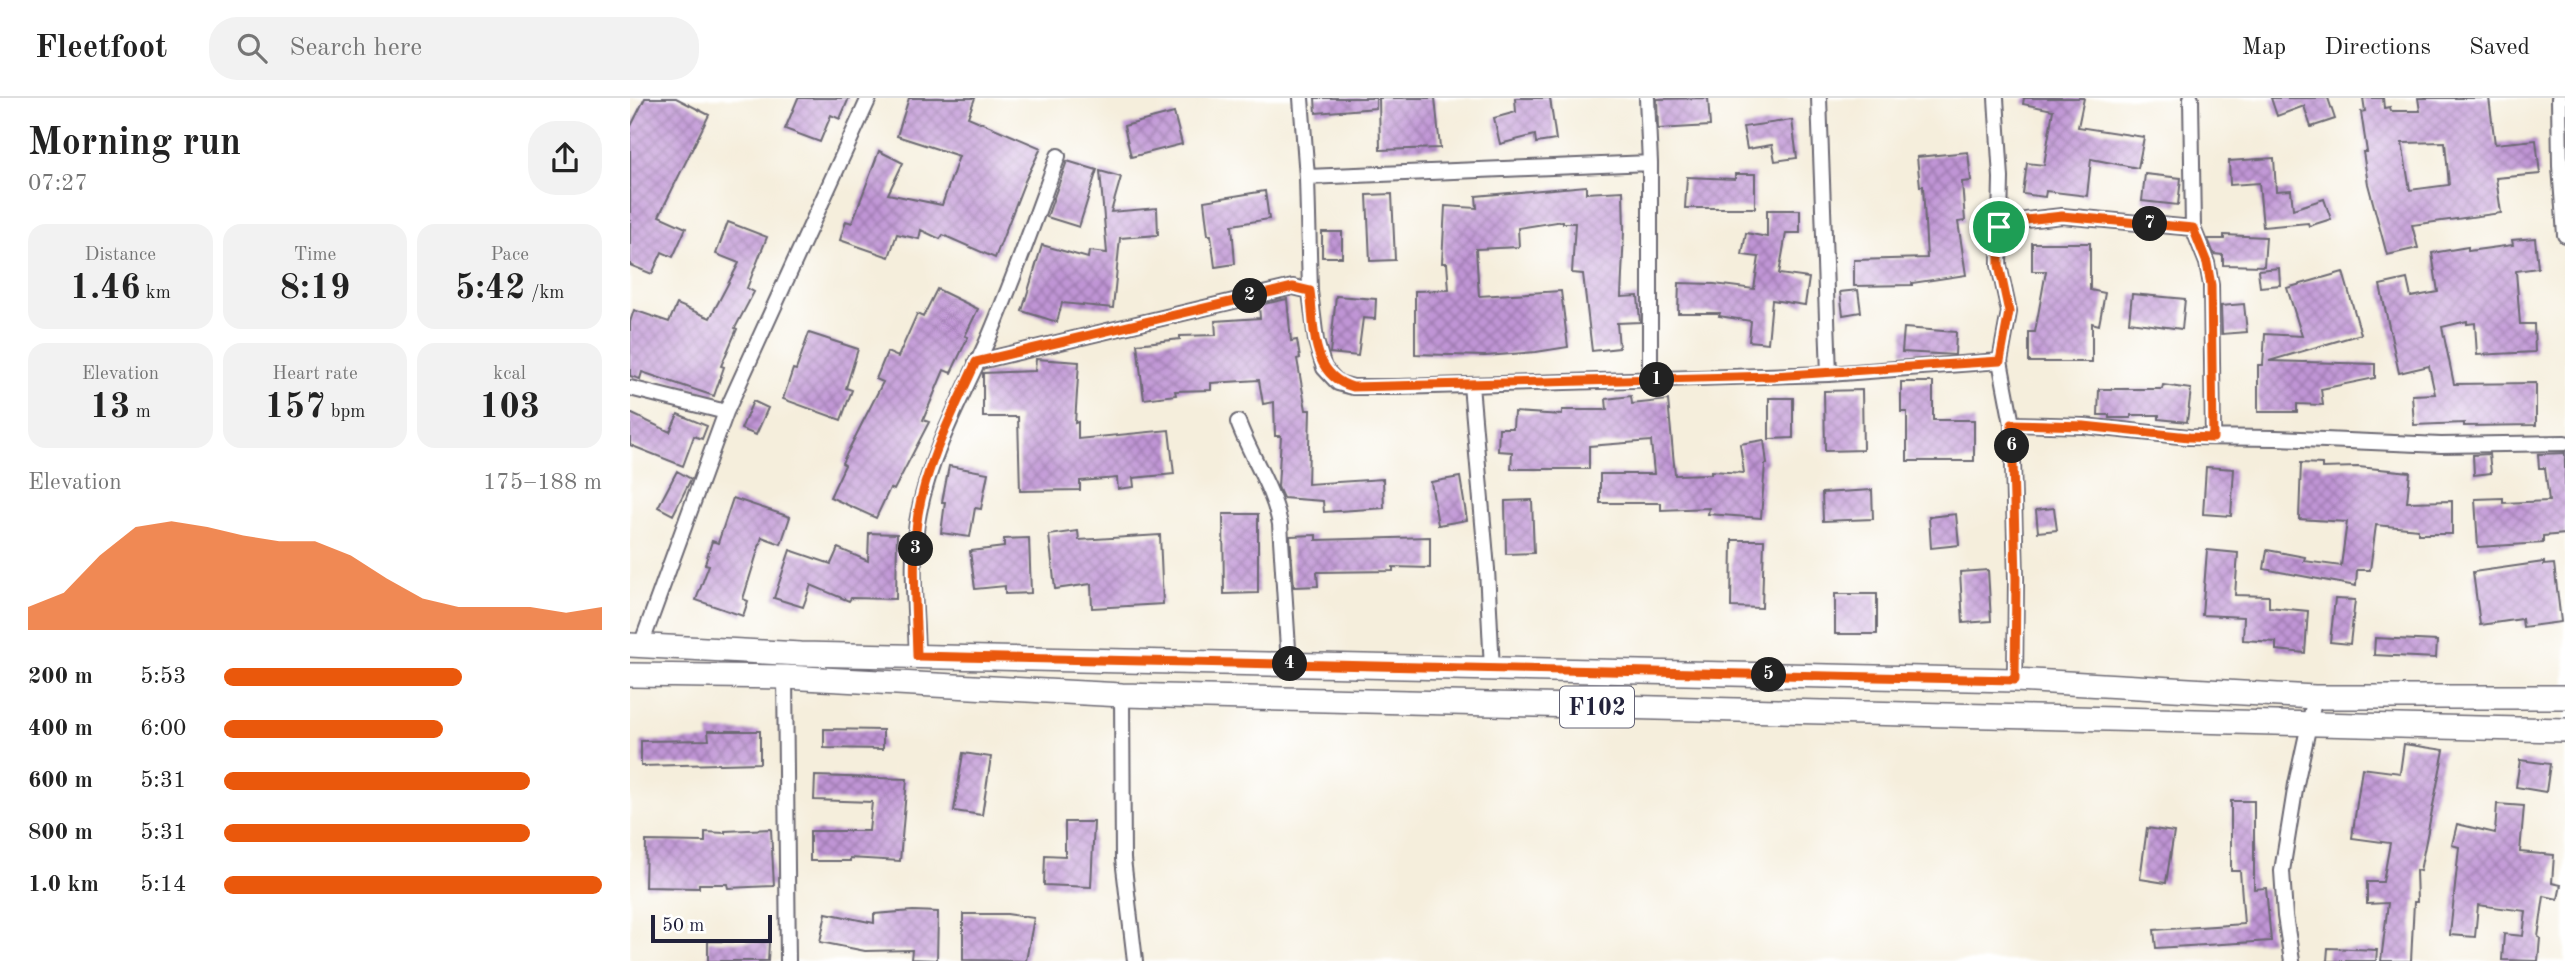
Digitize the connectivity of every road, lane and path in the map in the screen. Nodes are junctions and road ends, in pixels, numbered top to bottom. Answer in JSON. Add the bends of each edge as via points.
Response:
{"nodes":[{"id":1,"x":869,"y":98,"type":"edge"},
{"id":2,"x":1301,"y":98,"type":"edge"},
{"id":3,"x":1647,"y":98,"type":"edge"},
{"id":4,"x":1819,"y":98,"type":"edge"},
{"id":5,"x":1996,"y":98,"type":"edge"},
{"id":6,"x":2191,"y":98,"type":"edge"},
{"id":7,"x":2559,"y":98,"type":"edge"},
{"id":8,"x":1058,"y":156,"type":"dead end"},
{"id":9,"x":1650,"y":163,"type":"junction"},
{"id":10,"x":1307,"y":177,"type":"junction"},
{"id":11,"x":1999,"y":227,"type":"junction"},
{"id":12,"x":2193,"y":228,"type":"junction"},
{"id":13,"x":2565,"y":235,"type":"edge"},
{"id":14,"x":1310,"y":291,"type":"junction"},
{"id":15,"x":2000,"y":361,"type":"junction"},
{"id":16,"x":976,"y":362,"type":"junction"},
{"id":17,"x":1829,"y":374,"type":"junction"},
{"id":18,"x":1650,"y":380,"type":"junction"},
{"id":19,"x":1471,"y":385,"type":"junction"},
{"id":20,"x":630,"y":388,"type":"edge"},
{"id":21,"x":726,"y":412,"type":"junction"},
{"id":22,"x":1238,"y":422,"type":"dead end"},
{"id":23,"x":2012,"y":424,"type":"junction"},
{"id":24,"x":2213,"y":438,"type":"junction"},
{"id":25,"x":2565,"y":443,"type":"edge"},
{"id":26,"x":636,"y":645,"type":"edge"},
{"id":27,"x":917,"y":656,"type":"junction"},
{"id":28,"x":1289,"y":664,"type":"junction"},
{"id":29,"x":1492,"y":670,"type":"junction"},
{"id":30,"x":630,"y":675,"type":"edge"},
{"id":31,"x":785,"y":677,"type":"junction"},
{"id":32,"x":2015,"y":680,"type":"junction"},
{"id":33,"x":1122,"y":695,"type":"junction"},
{"id":34,"x":2315,"y":697,"type":"junction"},
{"id":35,"x":2565,"y":697,"type":"edge"},
{"id":36,"x":2308,"y":724,"type":"junction"},
{"id":37,"x":2565,"y":730,"type":"edge"},
{"id":38,"x":788,"y":961,"type":"edge"},
{"id":39,"x":1135,"y":961,"type":"edge"},
{"id":40,"x":2292,"y":961,"type":"edge"}],
"edges":[{"from":1,"to":21,"type":"street"},
{"from":2,"to":10,"type":"street"},
{"from":3,"to":9,"type":"street"},
{"from":4,"to":17,"type":"street"},
{"from":5,"to":11,"type":"street"},
{"from":6,"to":12,"type":"street"},
{"from":7,"to":13,"type":"street"},
{"from":8,"to":16,"type":"street","via":[[1013,279]]},
{"from":9,"to":10,"type":"street"},
{"from":9,"to":18,"type":"street"},
{"from":10,"to":14,"type":"street"},
{"from":11,"to":12,"type":"street","via":[[2062,216]]},
{"from":11,"to":15,"type":"street","via":[[1999,265],[2009,312]]},
{"from":12,"to":24,"type":"street","via":[[2211,285]]},
{"from":14,"to":16,"type":"street","via":[[1293,287]]},
{"from":14,"to":19,"type":"street","via":[[1321,359],[1338,383],[1353,387]]},
{"from":15,"to":17,"type":"street"},
{"from":15,"to":23,"type":"street"},
{"from":16,"to":27,"type":"street","via":[[928,476],[918,515]]},
{"from":17,"to":18,"type":"street"},
{"from":18,"to":19,"type":"street"},
{"from":19,"to":29,"type":"street"},
{"from":20,"to":21,"type":"street"},
{"from":21,"to":26,"type":"street"},
{"from":22,"to":28,"type":"street","via":[[1276,505]]},
{"from":23,"to":24,"type":"street"},
{"from":23,"to":32,"type":"street"},
{"from":24,"to":25,"type":"street","via":[[2441,445]]},
{"from":26,"to":27,"type":"main road","number":"F102"},
{"from":27,"to":28,"type":"main road","number":"F102"},
{"from":28,"to":29,"type":"main road","number":"F102"},
{"from":29,"to":32,"type":"main road","number":"F102"},
{"from":30,"to":31,"type":"main road","number":"F102"},
{"from":31,"to":33,"type":"main road","number":"F102"},
{"from":31,"to":38,"type":"street"},
{"from":32,"to":34,"type":"main road","number":"F102"},
{"from":33,"to":36,"type":"main road","number":"F102"},
{"from":33,"to":39,"type":"street","via":[[1123,859]]},
{"from":34,"to":35,"type":"main road","number":"F102"},
{"from":34,"to":36,"type":"street"},
{"from":36,"to":37,"type":"main road","number":"F102"},
{"from":36,"to":40,"type":"street","via":[[2282,871]]}]}
